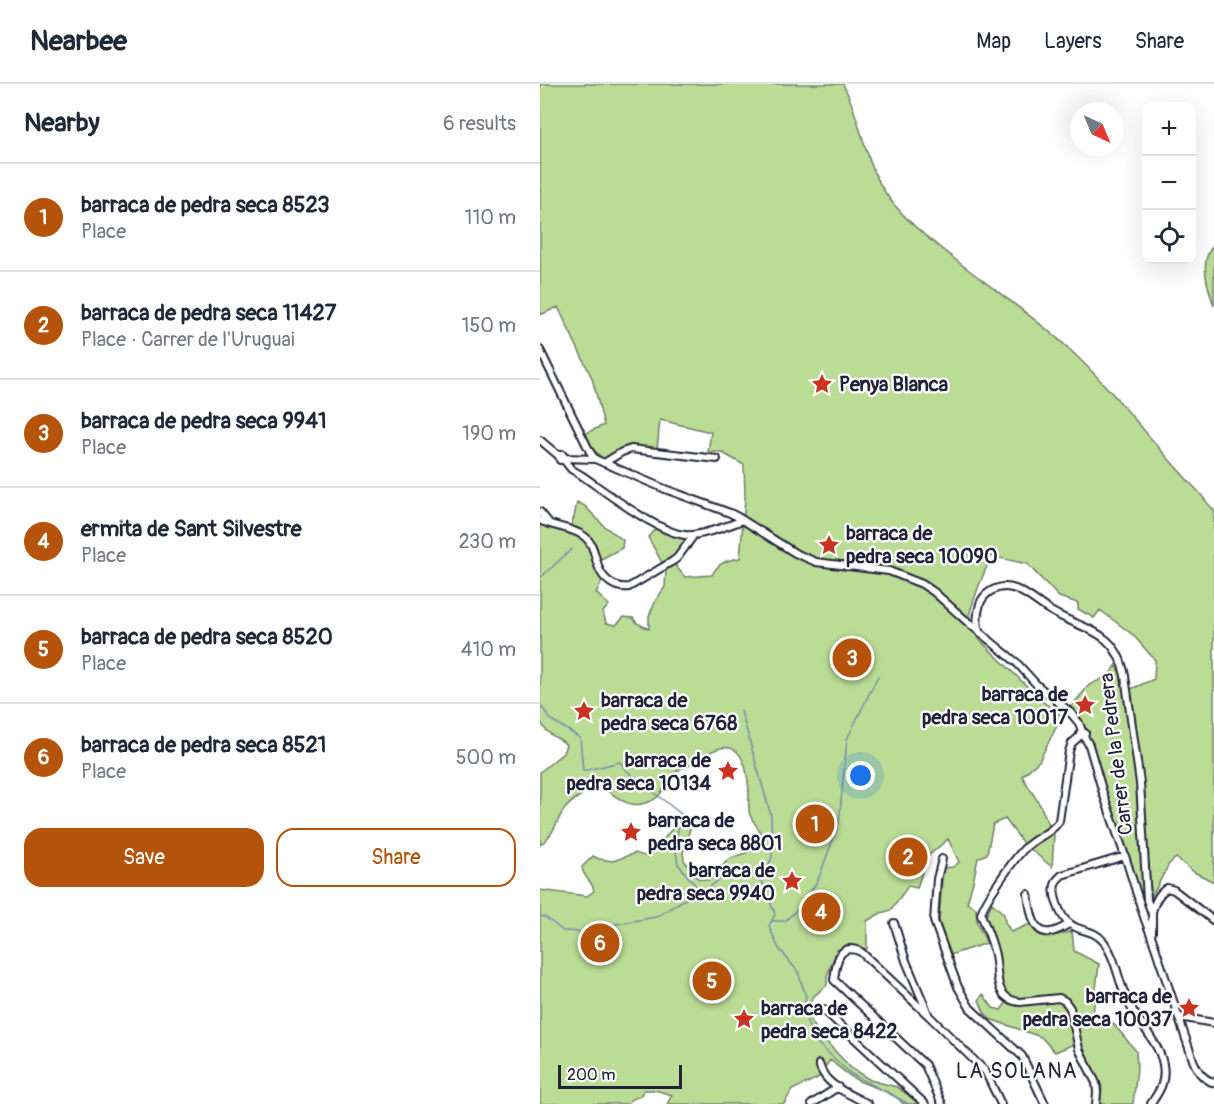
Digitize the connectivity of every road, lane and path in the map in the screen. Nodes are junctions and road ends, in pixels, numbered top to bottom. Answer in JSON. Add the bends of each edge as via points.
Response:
{"nodes":[{"id":1,"x":540,"y":350,"type":"edge"},
{"id":2,"x":540,"y":440,"type":"edge"},
{"id":3,"x":563,"y":458,"type":"junction"},
{"id":4,"x":595,"y":459,"type":"junction"},
{"id":5,"x":717,"y":459,"type":"dead end"},
{"id":6,"x":604,"y":463,"type":"junction"},
{"id":7,"x":540,"y":512,"type":"edge"},
{"id":8,"x":540,"y":520,"type":"edge"},
{"id":9,"x":744,"y":520,"type":"junction"},
{"id":10,"x":551,"y":525,"type":"junction"},
{"id":11,"x":694,"y":535,"type":"junction"},
{"id":12,"x":980,"y":632,"type":"junction"},
{"id":13,"x":1082,"y":734,"type":"junction"},
{"id":14,"x":1125,"y":856,"type":"junction"},
{"id":15,"x":942,"y":859,"type":"dead end"},
{"id":16,"x":1028,"y":894,"type":"dead end"},
{"id":17,"x":1152,"y":914,"type":"junction"},
{"id":18,"x":1214,"y":921,"type":"edge"},
{"id":19,"x":894,"y":923,"type":"dead end"},
{"id":20,"x":1069,"y":924,"type":"junction"},
{"id":21,"x":1152,"y":938,"type":"junction"},
{"id":22,"x":823,"y":1009,"type":"dead end"},
{"id":23,"x":929,"y":1016,"type":"junction"},
{"id":24,"x":1179,"y":1017,"type":"junction"},
{"id":25,"x":1214,"y":1023,"type":"edge"},
{"id":26,"x":819,"y":1064,"type":"dead end"},
{"id":27,"x":1214,"y":1083,"type":"edge"},
{"id":28,"x":838,"y":1087,"type":"junction"},
{"id":29,"x":812,"y":1104,"type":"edge"},
{"id":30,"x":868,"y":1104,"type":"edge"},
{"id":31,"x":925,"y":1104,"type":"edge"},
{"id":32,"x":942,"y":1104,"type":"edge"},
{"id":33,"x":1001,"y":1104,"type":"edge"},
{"id":34,"x":1045,"y":1104,"type":"edge"},
{"id":35,"x":1096,"y":1104,"type":"edge"},
{"id":36,"x":1151,"y":1104,"type":"edge"}],
"edges":[{"from":1,"to":4,"type":"street"},
{"from":2,"to":3,"type":"street"},
{"from":3,"to":4,"type":"street"},
{"from":3,"to":11,"type":"street","via":[[571,469],[656,524],[685,536]]},
{"from":4,"to":6,"type":"street"},
{"from":5,"to":6,"type":"street","via":[[631,449]]},
{"from":6,"to":9,"type":"street"},
{"from":7,"to":10,"type":"street"},
{"from":8,"to":10,"type":"street"},
{"from":9,"to":11,"type":"street"},
{"from":9,"to":12,"type":"street","via":[[816,562],[889,571],[922,584]]},
{"from":10,"to":11,"type":"street","via":[[585,537],[602,577],[626,588],[677,558]]},
{"from":12,"to":13,"type":"street","via":[[1070,712]]},
{"from":12,"to":17,"type":"street","name":"Carrer de la Pedrera","via":[[977,613],[982,598],[998,588],[1011,588],[1101,635],[1121,658],[1140,783]]},
{"from":13,"to":14,"type":"street"},
{"from":13,"to":35,"type":"street","via":[[1069,751],[1057,825],[1025,848],[981,914],[995,954],[998,984],[1005,996],[1020,1002],[1059,998],[1070,1008],[1079,1049],[1096,1083]]},
{"from":14,"to":20,"type":"street","via":[[1058,878],[1054,893]]},
{"from":14,"to":21,"type":"street"},
{"from":15,"to":34,"type":"street","via":[[934,921],[958,987],[970,1008],[1022,1056]]},
{"from":16,"to":20,"type":"street","via":[[1039,929],[1053,932]]},
{"from":17,"to":18,"type":"street","via":[[1167,888]]},
{"from":17,"to":21,"type":"street","name":"Carrer de la Pedrera"},
{"from":19,"to":23,"type":"street"},
{"from":20,"to":36,"type":"street","via":[[1095,933],[1107,945],[1126,1000],[1155,1045],[1163,1077]]},
{"from":21,"to":24,"type":"street"},
{"from":22,"to":31,"type":"street"},
{"from":23,"to":32,"type":"street","via":[[858,950],[840,954],[834,980],[925,1065]]},
{"from":23,"to":33,"type":"street","via":[[985,1071]]},
{"from":24,"to":25,"type":"street"},
{"from":24,"to":27,"type":"street","via":[[1197,1069]]},
{"from":26,"to":28,"type":"street","via":[[823,1074]]},
{"from":28,"to":29,"type":"street"},
{"from":28,"to":30,"type":"street"}]}
